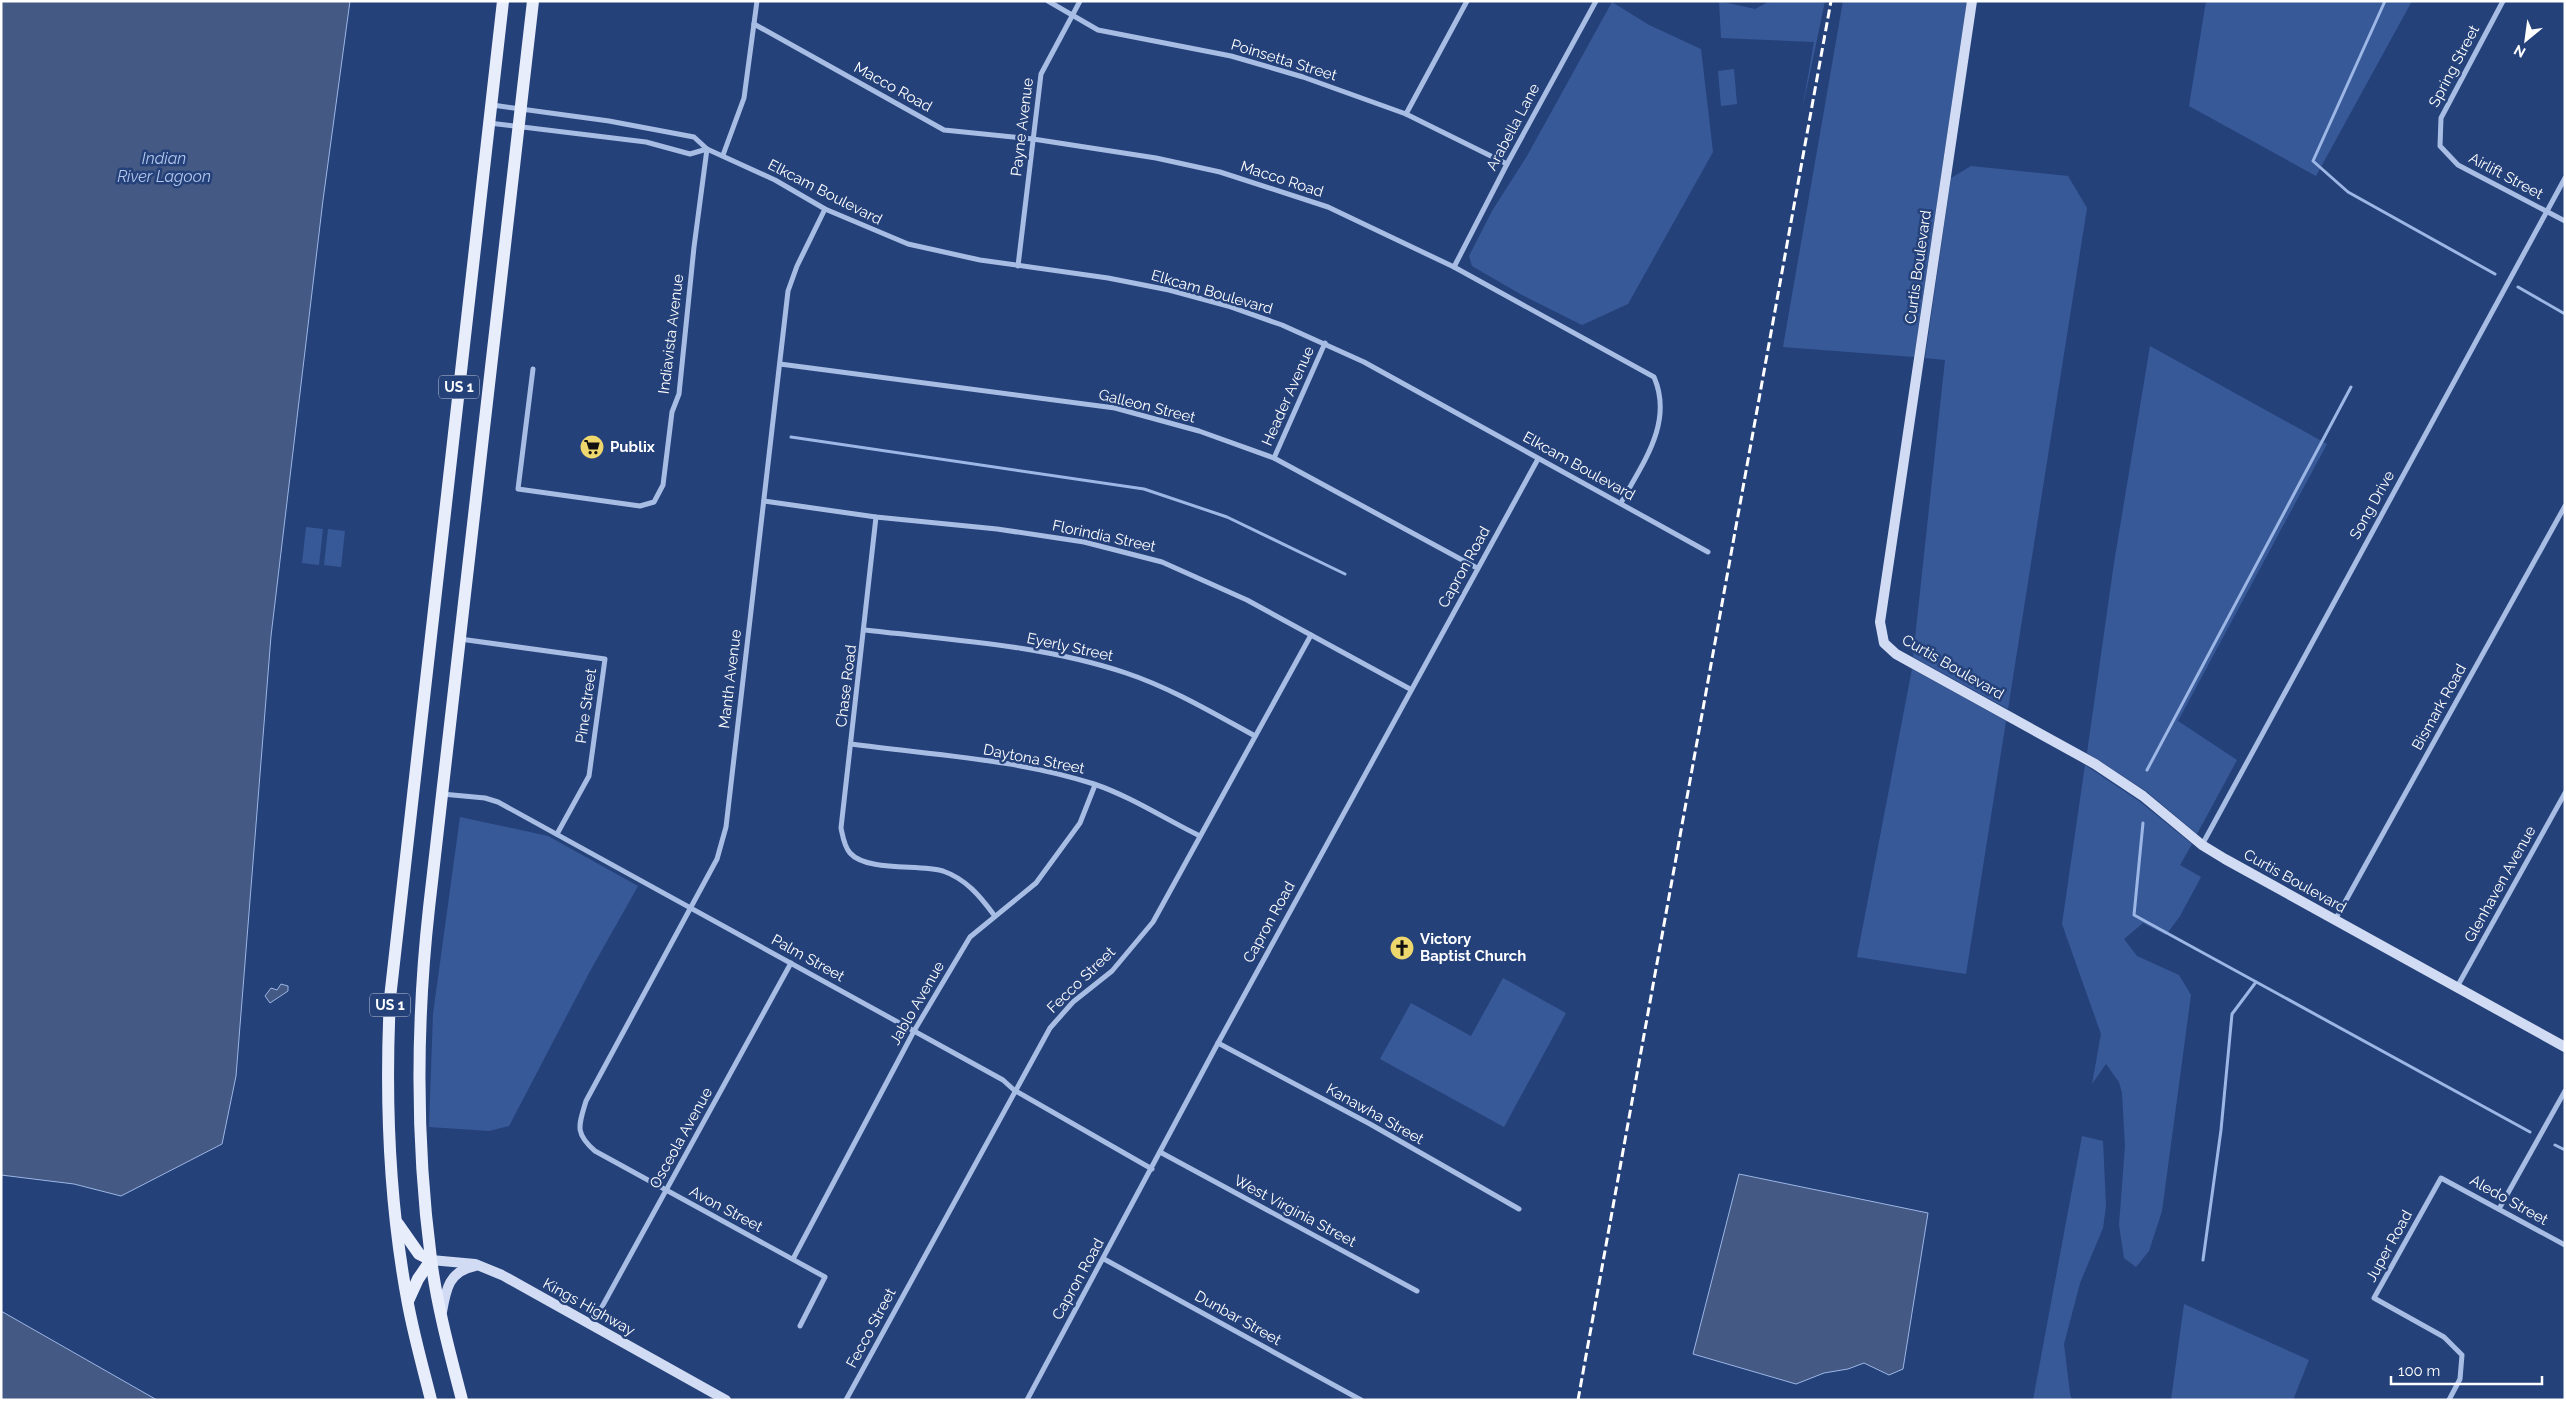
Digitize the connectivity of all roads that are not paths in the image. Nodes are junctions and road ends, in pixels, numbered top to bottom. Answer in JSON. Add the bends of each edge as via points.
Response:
{"nodes":[{"id":1,"x":503,"y":1,"type":"edge"},
{"id":2,"x":534,"y":1,"type":"edge"},
{"id":3,"x":756,"y":1,"type":"edge"},
{"id":4,"x":1048,"y":1,"type":"edge"},
{"id":5,"x":1080,"y":1,"type":"edge"},
{"id":6,"x":1467,"y":1,"type":"edge"},
{"id":7,"x":1596,"y":1,"type":"edge"},
{"id":8,"x":1972,"y":1,"type":"edge"},
{"id":9,"x":2503,"y":1,"type":"edge"},
{"id":10,"x":1073,"y":15,"type":"junction"},
{"id":11,"x":754,"y":24,"type":"junction"},
{"id":12,"x":491,"y":105,"type":"junction"},
{"id":13,"x":521,"y":108,"type":"junction"},
{"id":14,"x":1406,"y":114,"type":"junction"},
{"id":15,"x":489,"y":123,"type":"junction"},
{"id":16,"x":519,"y":125,"type":"junction"},
{"id":17,"x":1033,"y":139,"type":"junction"},
{"id":18,"x":2440,"y":146,"type":"joint"},
{"id":19,"x":707,"y":149,"type":"junction"},
{"id":20,"x":723,"y":156,"type":"junction"},
{"id":21,"x":1507,"y":164,"type":"junction"},
{"id":22,"x":2565,"y":178,"type":"edge"},
{"id":23,"x":825,"y":209,"type":"junction"},
{"id":24,"x":2546,"y":212,"type":"junction"},
{"id":25,"x":2565,"y":222,"type":"edge"},
{"id":26,"x":1018,"y":266,"type":"junction"},
{"id":27,"x":1454,"y":267,"type":"junction"},
{"id":28,"x":1325,"y":343,"type":"junction"},
{"id":29,"x":780,"y":364,"type":"junction"},
{"id":30,"x":534,"y":369,"type":"dead end"},
{"id":31,"x":1274,"y":458,"type":"junction"},
{"id":32,"x":1538,"y":458,"type":"junction"},
{"id":33,"x":764,"y":501,"type":"junction"},
{"id":34,"x":1621,"y":503,"type":"junction"},
{"id":35,"x":2565,"y":506,"type":"edge"},
{"id":36,"x":876,"y":517,"type":"junction"},
{"id":37,"x":1708,"y":552,"type":"dead end"},
{"id":38,"x":1477,"y":568,"type":"junction"},
{"id":39,"x":865,"y":630,"type":"junction"},
{"id":40,"x":1311,"y":635,"type":"junction"},
{"id":41,"x":460,"y":639,"type":"junction"},
{"id":42,"x":1410,"y":689,"type":"junction"},
{"id":43,"x":1255,"y":736,"type":"junction"},
{"id":44,"x":851,"y":744,"type":"junction"},
{"id":45,"x":1095,"y":785,"type":"junction"},
{"id":46,"x":2565,"y":793,"type":"edge"},
{"id":47,"x":442,"y":794,"type":"junction"},
{"id":48,"x":558,"y":834,"type":"junction"},
{"id":49,"x":1200,"y":836,"type":"junction"},
{"id":50,"x":2202,"y":845,"type":"junction"},
{"id":51,"x":691,"y":908,"type":"junction"},
{"id":52,"x":994,"y":915,"type":"junction"},
{"id":53,"x":2335,"y":920,"type":"junction"},
{"id":54,"x":791,"y":963,"type":"junction"},
{"id":55,"x":2457,"y":988,"type":"junction"},
{"id":56,"x":914,"y":1031,"type":"junction"},
{"id":57,"x":1218,"y":1043,"type":"junction"},
{"id":58,"x":2565,"y":1047,"type":"edge"},
{"id":59,"x":1014,"y":1090,"type":"junction"},
{"id":60,"x":2565,"y":1091,"type":"edge"},
{"id":61,"x":578,"y":1127,"type":"joint"},
{"id":62,"x":1160,"y":1152,"type":"junction"},
{"id":63,"x":1152,"y":1169,"type":"junction"},
{"id":64,"x":2441,"y":1178,"type":"joint"},
{"id":65,"x":666,"y":1191,"type":"junction"},
{"id":66,"x":2499,"y":1208,"type":"junction"},
{"id":67,"x":1519,"y":1209,"type":"dead end"},
{"id":68,"x":396,"y":1220,"type":"junction"},
{"id":69,"x":2565,"y":1245,"type":"edge"},
{"id":70,"x":792,"y":1259,"type":"junction"},
{"id":71,"x":1104,"y":1259,"type":"junction"},
{"id":72,"x":431,"y":1260,"type":"junction"},
{"id":73,"x":480,"y":1266,"type":"junction"},
{"id":74,"x":1417,"y":1291,"type":"dead end"},
{"id":75,"x":408,"y":1304,"type":"junction"},
{"id":76,"x":442,"y":1313,"type":"junction"},
{"id":77,"x":592,"y":1325,"type":"junction"},
{"id":78,"x":800,"y":1326,"type":"dead end"},
{"id":79,"x":431,"y":1400,"type":"edge"},
{"id":80,"x":462,"y":1400,"type":"edge"},
{"id":81,"x":726,"y":1400,"type":"edge"},
{"id":82,"x":846,"y":1400,"type":"edge"},
{"id":83,"x":1027,"y":1400,"type":"edge"},
{"id":84,"x":1361,"y":1400,"type":"edge"},
{"id":85,"x":2449,"y":1400,"type":"edge"}],
"edges":[{"from":1,"to":12,"type":"main road","number":"US 1"},
{"from":2,"to":13,"type":"main road","number":"US 1"},
{"from":3,"to":11,"type":"street"},
{"from":4,"to":10,"type":"street","name":"Poinsetta Street"},
{"from":5,"to":10,"type":"street","name":"Payne Avenue"},
{"from":6,"to":14,"type":"street"},
{"from":7,"to":21,"type":"street","name":"Arabella Lane"},
{"from":8,"to":50,"type":"street","name":"Curtis Boulevard","via":[[1880,622],[1884,643],[1896,654],[2095,764],[2143,796]]},
{"from":9,"to":18,"type":"street","name":"Spring Street","via":[[2441,118]]},
{"from":10,"to":14,"type":"street","name":"Poinsetta Street","via":[[1098,30],[1231,56]]},
{"from":10,"to":17,"type":"street","name":"Payne Avenue","via":[[1041,74]]},
{"from":11,"to":17,"type":"street","name":"Macco Road","via":[[944,130]]},
{"from":11,"to":20,"type":"street","via":[[744,98]]},
{"from":12,"to":13,"type":"street","name":"Elkcam Boulevard"},
{"from":12,"to":15,"type":"main road","number":"US 1"},
{"from":13,"to":16,"type":"main road","number":"US 1"},
{"from":13,"to":19,"type":"street","name":"Elkcam Boulevard","via":[[666,131],[694,138]]},
{"from":14,"to":21,"type":"street","name":"Poinsetta Street"},
{"from":15,"to":16,"type":"street"},
{"from":15,"to":68,"type":"main road","number":"US 1","via":[[390,998],[388,1097]]},
{"from":16,"to":19,"type":"street","via":[[646,142],[690,154]]},
{"from":16,"to":41,"type":"main road","number":"US 1"},
{"from":17,"to":26,"type":"street","name":"Payne Avenue"},
{"from":17,"to":27,"type":"street","name":"Macco Road","via":[[1156,158],[1220,172],[1283,191],[1371,225]]},
{"from":18,"to":24,"type":"street","name":"Airlift Street","via":[[2458,165]]},
{"from":19,"to":20,"type":"street","name":"Elkcam Boulevard"},
{"from":19,"to":30,"type":"street","name":"Indiavista Avenue","via":[[679,394],[672,412],[663,485],[654,502],[640,506],[518,489]]},
{"from":20,"to":23,"type":"street","name":"Elkcam Boulevard","via":[[775,180]]},
{"from":21,"to":27,"type":"street","name":"Arabella Lane"},
{"from":22,"to":24,"type":"street","name":"Song Drive"},
{"from":23,"to":26,"type":"street","name":"Elkcam Boulevard","via":[[908,244]]},
{"from":23,"to":29,"type":"street","name":"Manth Avenue","via":[[788,291]]},
{"from":24,"to":25,"type":"street","name":"Airlift Street"},
{"from":24,"to":50,"type":"street","name":"Song Drive"},
{"from":26,"to":28,"type":"street","name":"Elkcam Boulevard","via":[[1169,290],[1228,306]]},
{"from":27,"to":34,"type":"street","name":"Macco Road","via":[[1654,377],[1662,401],[1655,441]]},
{"from":28,"to":31,"type":"street","name":"Header Avenue"},
{"from":28,"to":32,"type":"street","name":"Elkcam Boulevard"},
{"from":29,"to":31,"type":"street","name":"Galleon Street","via":[[1115,408],[1199,431]]},
{"from":29,"to":33,"type":"street","name":"Manth Avenue"},
{"from":31,"to":38,"type":"street","name":"Galleon Street"},
{"from":32,"to":34,"type":"street","name":"Elkcam Boulevard"},
{"from":32,"to":38,"type":"street","name":"Capron Road"},
{"from":33,"to":36,"type":"street","name":"Florindia Street"},
{"from":33,"to":51,"type":"street","name":"Manth Avenue","via":[[726,827],[717,859]]},
{"from":34,"to":37,"type":"street","name":"Elkcam Boulevard"},
{"from":35,"to":53,"type":"street","name":"Bismark Road"},
{"from":36,"to":39,"type":"street","name":"Chase Road"},
{"from":36,"to":40,"type":"street","name":"Florindia Street","via":[[998,529],[1084,542],[1162,562],[1247,600]]},
{"from":38,"to":42,"type":"street","name":"Capron Road"},
{"from":39,"to":43,"type":"street","name":"Eyerly Street","via":[[1070,657],[1127,674],[1184,698]]},
{"from":39,"to":44,"type":"street","name":"Chase Road"},
{"from":40,"to":42,"type":"street","name":"Florindia Street"},
{"from":40,"to":43,"type":"street","name":"Fecco Street"},
{"from":41,"to":47,"type":"main road","number":"US 1"},
{"from":41,"to":48,"type":"street","name":"Pine Street","via":[[605,659],[589,776]]},
{"from":42,"to":57,"type":"street","name":"Capron Road"},
{"from":43,"to":49,"type":"street","name":"Fecco Street"},
{"from":44,"to":45,"type":"street","name":"Daytona Street","via":[[1041,770]]},
{"from":44,"to":52,"type":"street","name":"Chase Road","via":[[840,828],[844,844],[851,854],[863,861],[941,871],[960,879],[980,896]]},
{"from":45,"to":49,"type":"street","name":"Daytona Street","via":[[1142,804]]},
{"from":45,"to":52,"type":"street","name":"Jablo Avenue","via":[[1080,823],[1036,883]]},
{"from":46,"to":55,"type":"street","name":"Glenhaven Avenue"},
{"from":47,"to":48,"type":"street","name":"Palm Street","via":[[498,802]]},
{"from":47,"to":72,"type":"main road","number":"US 1","via":[[424,946],[419,1052],[421,1148]]},
{"from":48,"to":51,"type":"street","name":"Palm Street"},
{"from":49,"to":59,"type":"street","name":"Fecco Street","via":[[1154,922],[1112,971],[1073,1002],[1050,1028]]},
{"from":50,"to":53,"type":"street","name":"Curtis Boulevard"},
{"from":51,"to":54,"type":"street","name":"Palm Street"},
{"from":51,"to":61,"type":"street","name":"Manth Avenue","via":[[586,1101]]},
{"from":52,"to":56,"type":"street","name":"Jablo Avenue","via":[[970,937]]},
{"from":53,"to":55,"type":"street","name":"Curtis Boulevard"},
{"from":54,"to":56,"type":"street","name":"Palm Street"},
{"from":54,"to":65,"type":"street","name":"Osceola Avenue"},
{"from":55,"to":58,"type":"street","name":"Curtis Boulevard"},
{"from":56,"to":59,"type":"street","name":"Palm Street","via":[[1003,1080]]},
{"from":56,"to":70,"type":"street","name":"Jablo Avenue"},
{"from":57,"to":62,"type":"street","name":"Capron Road"},
{"from":57,"to":67,"type":"street","name":"Kanawha Street"},
{"from":59,"to":63,"type":"street","name":"Palm Street"},
{"from":59,"to":82,"type":"street","name":"Fecco Street"},
{"from":60,"to":66,"type":"street"},
{"from":61,"to":65,"type":"street","name":"Avon Street","via":[[583,1141],[595,1151]]},
{"from":62,"to":63,"type":"street","name":"Capron Road"},
{"from":62,"to":74,"type":"street","name":"West Virginia Street"},
{"from":63,"to":71,"type":"street","name":"Capron Road"},
{"from":64,"to":66,"type":"street","name":"Aledo Street"},
{"from":64,"to":85,"type":"street","name":"Juper Road","via":[[2374,1298],[2444,1337],[2462,1355],[2460,1379]]},
{"from":65,"to":70,"type":"street","name":"Avon Street"},
{"from":65,"to":77,"type":"street","name":"Osceola Avenue"},
{"from":66,"to":69,"type":"street","name":"Aledo Street"},
{"from":68,"to":72,"type":"main road","via":[[419,1254]]},
{"from":68,"to":75,"type":"main road","number":"US 1"},
{"from":70,"to":78,"type":"street","name":"Avon Street","via":[[824,1277]]},
{"from":71,"to":83,"type":"street","name":"Capron Road"},
{"from":71,"to":84,"type":"street","name":"Dunbar Street"},
{"from":72,"to":73,"type":"street","name":"Kings Highway"},
{"from":72,"to":75,"type":"main road","via":[[418,1279]]},
{"from":72,"to":76,"type":"main road","number":"US 1"},
{"from":73,"to":76,"type":"street","via":[[452,1277]]},
{"from":73,"to":77,"type":"street","name":"Kings Highway"},
{"from":75,"to":79,"type":"main road","number":"US 1"},
{"from":76,"to":80,"type":"main road","number":"US 1"},
{"from":77,"to":81,"type":"street","name":"Kings Highway"}]}
